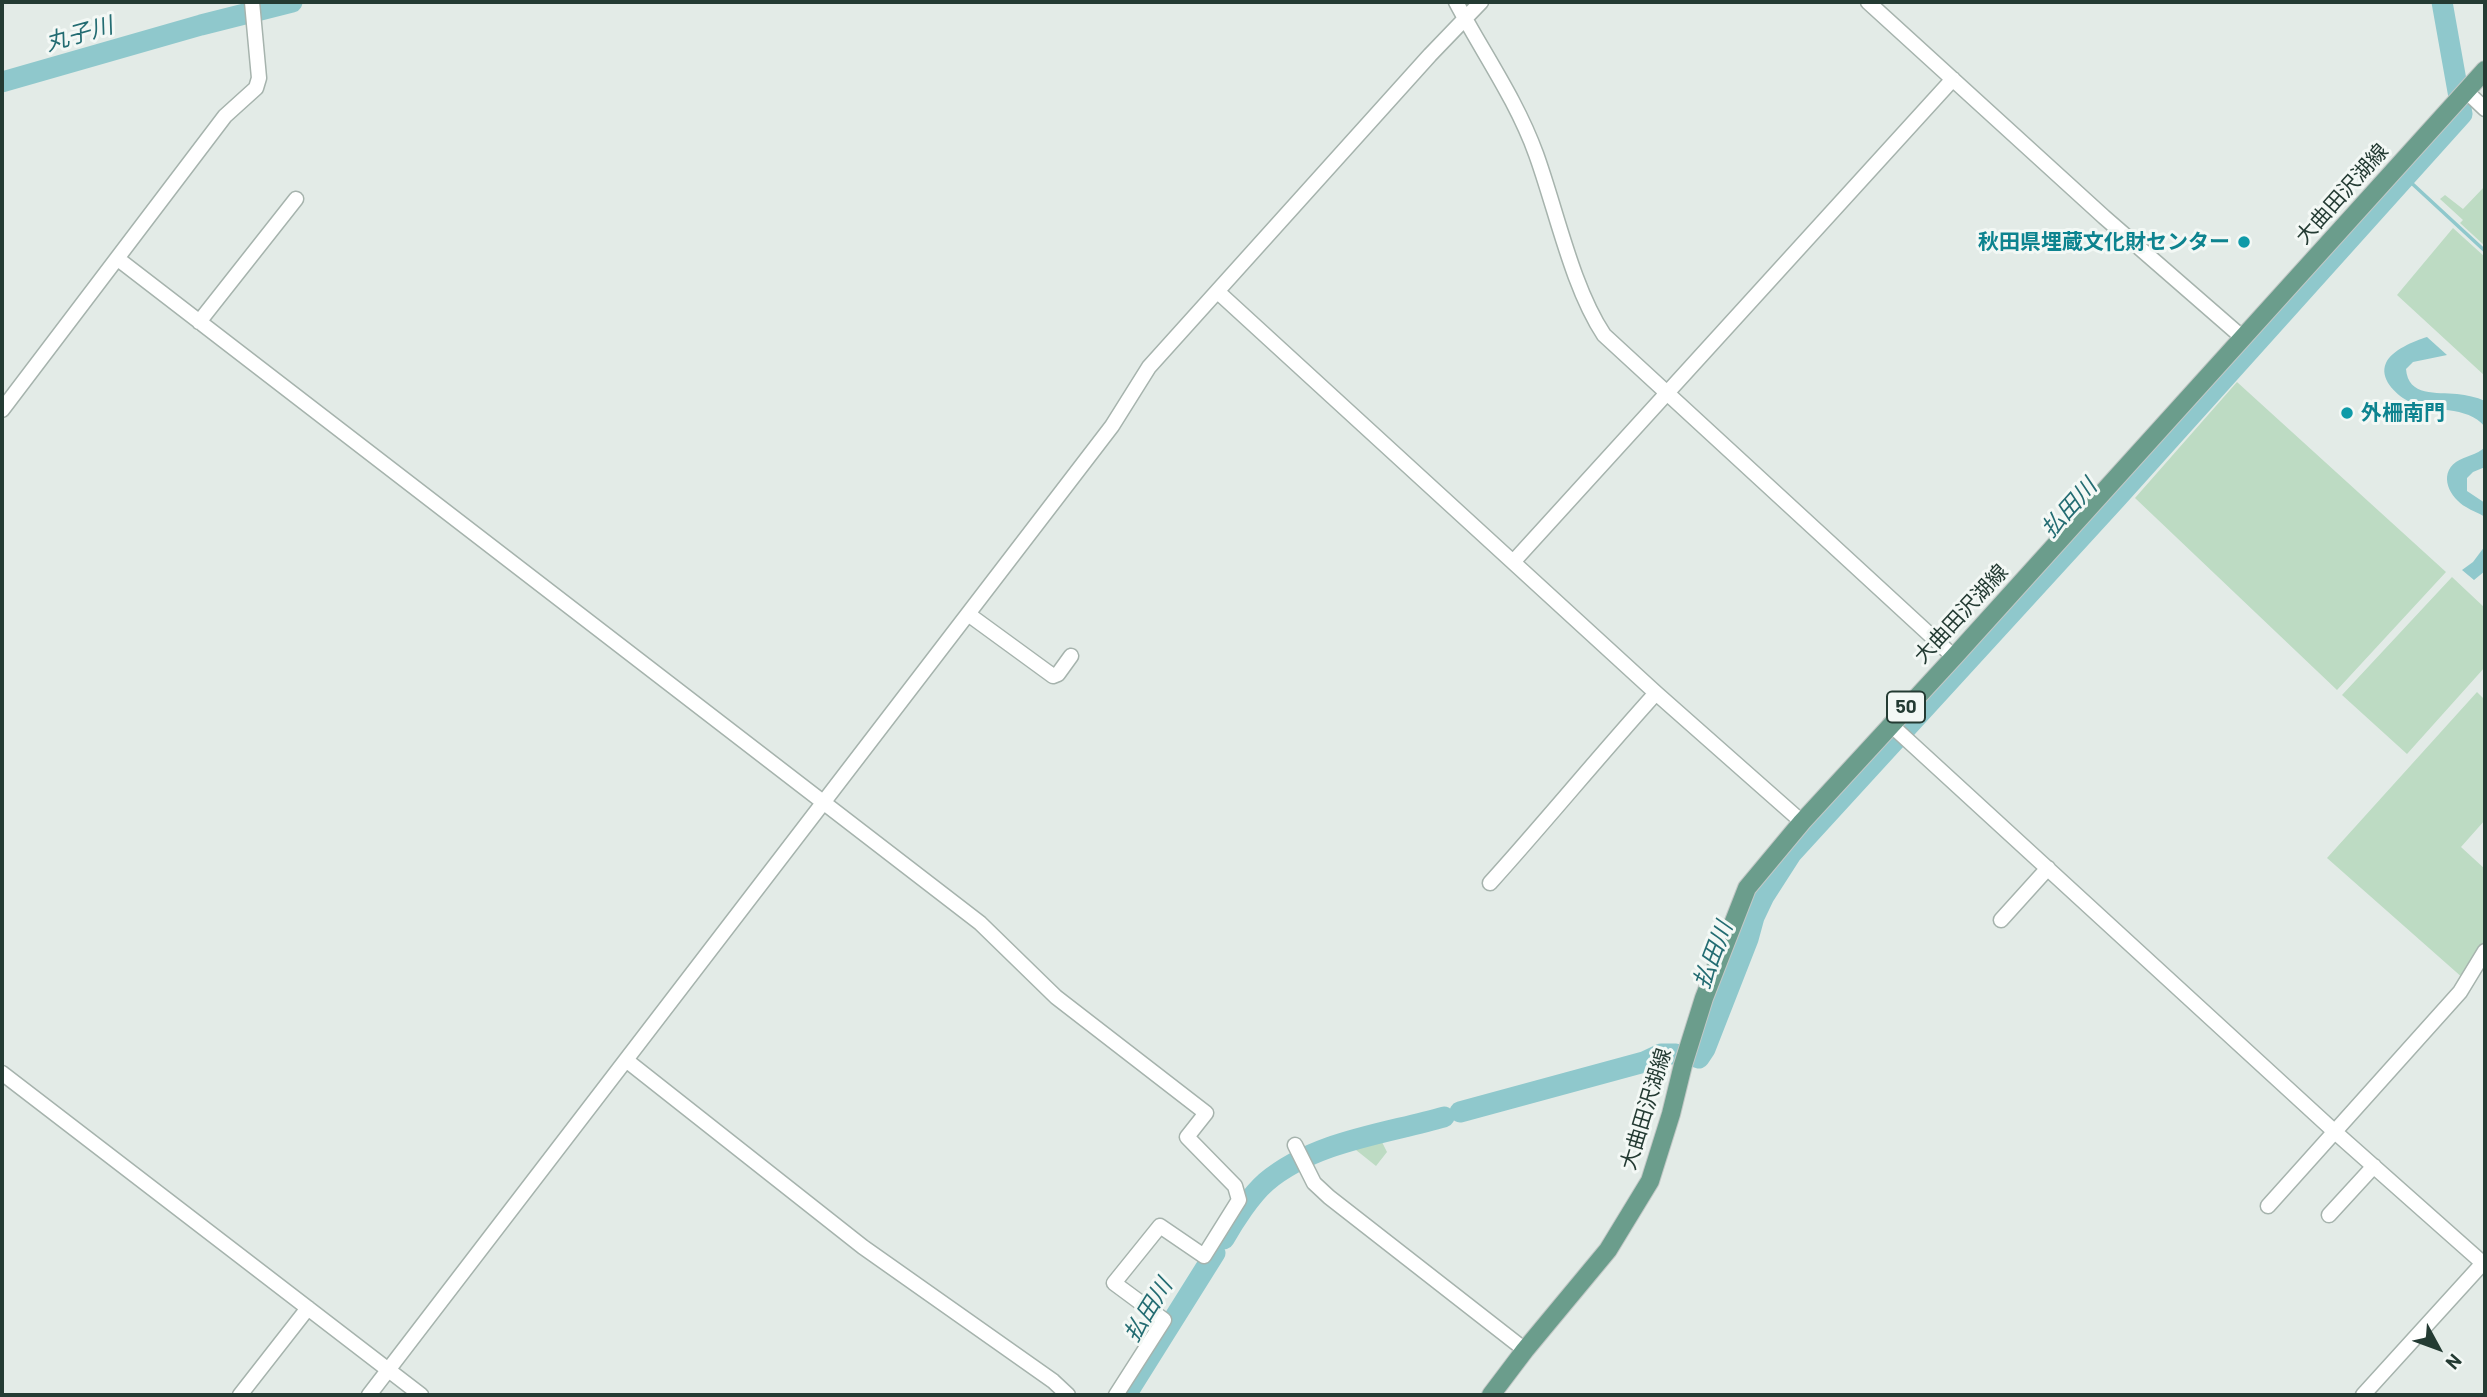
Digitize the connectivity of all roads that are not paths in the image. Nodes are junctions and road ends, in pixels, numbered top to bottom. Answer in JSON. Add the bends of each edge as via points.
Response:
{"nodes":[{"id":1,"x":253,"y":2,"type":"edge"},
{"id":2,"x":1456,"y":2,"type":"edge"},
{"id":3,"x":1481,"y":2,"type":"edge"},
{"id":4,"x":1868,"y":2,"type":"edge"},
{"id":5,"x":1465,"y":19,"type":"junction"},
{"id":6,"x":2485,"y":70,"type":"edge"},
{"id":7,"x":1953,"y":79,"type":"junction"},
{"id":8,"x":2462,"y":95,"type":"junction"},
{"id":9,"x":2485,"y":109,"type":"edge"},
{"id":10,"x":296,"y":200,"type":"dead end"},
{"id":11,"x":118,"y":259,"type":"junction"},
{"id":12,"x":1218,"y":292,"type":"junction"},
{"id":13,"x":199,"y":322,"type":"junction"},
{"id":14,"x":2243,"y":338,"type":"junction"},
{"id":15,"x":1667,"y":395,"type":"junction"},
{"id":16,"x":2,"y":410,"type":"edge"},
{"id":17,"x":1514,"y":561,"type":"junction"},
{"id":18,"x":968,"y":614,"type":"junction"},
{"id":19,"x":1071,"y":656,"type":"dead end"},
{"id":20,"x":1954,"y":657,"type":"junction"},
{"id":21,"x":1656,"y":693,"type":"junction"},
{"id":22,"x":1890,"y":725,"type":"junction"},
{"id":23,"x":823,"y":800,"type":"junction"},
{"id":24,"x":1802,"y":822,"type":"junction"},
{"id":25,"x":2048,"y":868,"type":"junction"},
{"id":26,"x":1490,"y":883,"type":"dead end"},
{"id":27,"x":2001,"y":920,"type":"dead end"},
{"id":28,"x":2485,"y":951,"type":"edge"},
{"id":29,"x":625,"y":1060,"type":"junction"},
{"id":30,"x":2,"y":1073,"type":"edge"},
{"id":31,"x":2334,"y":1132,"type":"junction"},
{"id":32,"x":1295,"y":1145,"type":"dead end"},
{"id":33,"x":2374,"y":1166,"type":"junction"},
{"id":34,"x":2268,"y":1206,"type":"dead end"},
{"id":35,"x":2329,"y":1215,"type":"dead end"},
{"id":36,"x":2484,"y":1264,"type":"edge"},
{"id":37,"x":308,"y":1308,"type":"junction"},
{"id":38,"x":1525,"y":1350,"type":"junction"},
{"id":39,"x":389,"y":1369,"type":"junction"},
{"id":40,"x":240,"y":1395,"type":"edge"},
{"id":41,"x":369,"y":1395,"type":"edge"},
{"id":42,"x":421,"y":1395,"type":"edge"},
{"id":43,"x":1068,"y":1395,"type":"edge"},
{"id":44,"x":1116,"y":1395,"type":"edge"},
{"id":45,"x":1491,"y":1395,"type":"edge"},
{"id":46,"x":2363,"y":1395,"type":"edge"}],
"edges":[{"from":1,"to":11,"type":"street","via":[[256,88],[225,116]]},
{"from":2,"to":5,"type":"street"},
{"from":3,"to":5,"type":"street"},
{"from":4,"to":7,"type":"street"},
{"from":5,"to":12,"type":"street"},
{"from":5,"to":15,"type":"street","via":[[1517,106],[1594,320]]},
{"from":6,"to":8,"type":"main road","name":"大曲田沢湖線","number":"50"},
{"from":7,"to":14,"type":"street"},
{"from":7,"to":15,"type":"street"},
{"from":8,"to":9,"type":"street"},
{"from":8,"to":14,"type":"main road","name":"大曲田沢湖線","number":"50"},
{"from":10,"to":13,"type":"street"},
{"from":11,"to":13,"type":"street"},
{"from":11,"to":16,"type":"street"},
{"from":12,"to":17,"type":"street"},
{"from":12,"to":18,"type":"street","via":[[1149,366],[1124,410]]},
{"from":13,"to":23,"type":"street"},
{"from":14,"to":20,"type":"main road","name":"大曲田沢湖線","number":"50"},
{"from":15,"to":17,"type":"street"},
{"from":15,"to":20,"type":"street"},
{"from":17,"to":21,"type":"street"},
{"from":18,"to":19,"type":"street","via":[[1053,676]]},
{"from":18,"to":23,"type":"street"},
{"from":20,"to":22,"type":"main road","name":"大曲田沢湖線","number":"50"},
{"from":21,"to":24,"type":"street"},
{"from":21,"to":26,"type":"street"},
{"from":22,"to":24,"type":"main road","name":"大曲田沢湖線","number":"50"},
{"from":22,"to":25,"type":"street"},
{"from":23,"to":29,"type":"street"},
{"from":23,"to":44,"type":"street","via":[[980,923],[1056,997],[1206,1113],[1187,1137],[1235,1186],[1239,1200],[1204,1256],[1160,1226],[1114,1283],[1164,1320]]},
{"from":24,"to":38,"type":"main road","name":"大曲田沢湖線","number":"50","via":[[1747,888],[1703,998],[1650,1181],[1608,1250]]},
{"from":25,"to":27,"type":"street"},
{"from":25,"to":31,"type":"street"},
{"from":28,"to":31,"type":"street","via":[[2460,992]]},
{"from":29,"to":39,"type":"street"},
{"from":29,"to":43,"type":"street","via":[[863,1247]]},
{"from":30,"to":37,"type":"street"},
{"from":31,"to":33,"type":"street"},
{"from":31,"to":34,"type":"street"},
{"from":32,"to":38,"type":"street","via":[[1314,1183],[1329,1197]]},
{"from":33,"to":35,"type":"street"},
{"from":33,"to":36,"type":"street"},
{"from":36,"to":46,"type":"street"},
{"from":37,"to":39,"type":"street"},
{"from":37,"to":40,"type":"street"},
{"from":38,"to":45,"type":"main road","name":"大曲田沢湖線","number":"50"},
{"from":39,"to":41,"type":"street"},
{"from":39,"to":42,"type":"street"}]}
